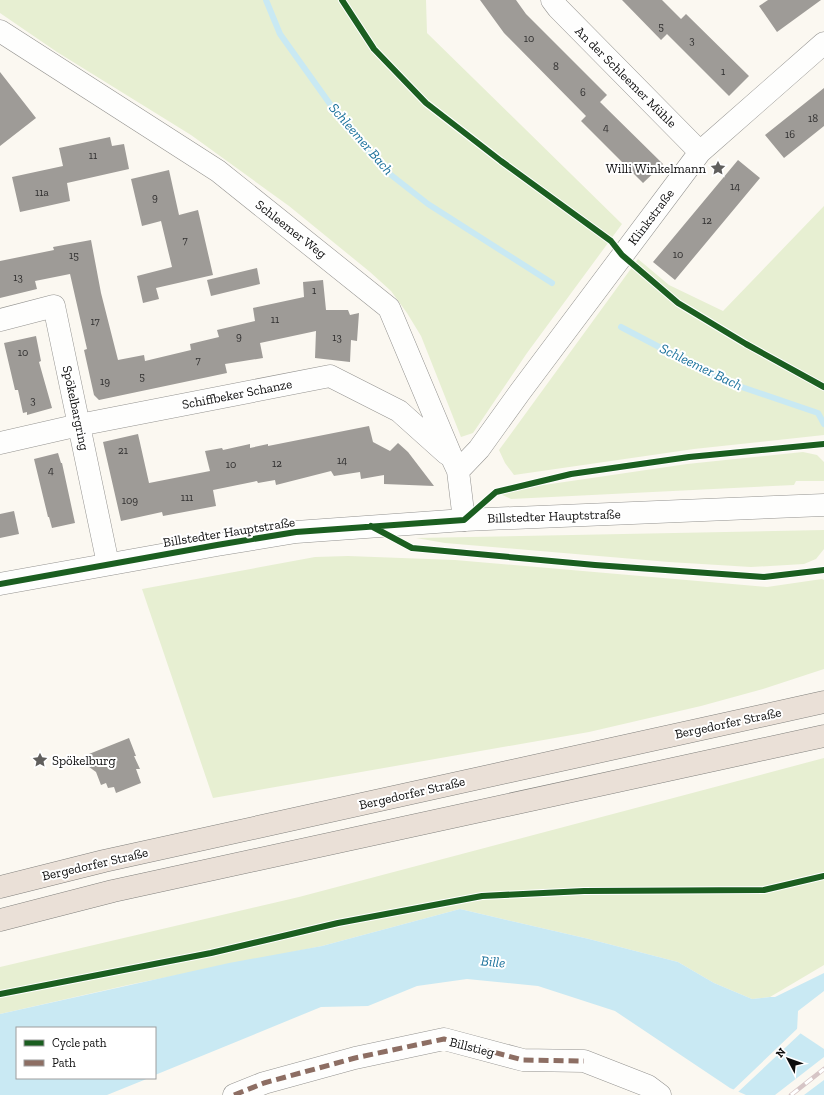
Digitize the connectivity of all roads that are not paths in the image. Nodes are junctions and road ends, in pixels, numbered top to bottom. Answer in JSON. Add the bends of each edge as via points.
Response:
{"nodes":[{"id":1,"x":552,"y":0,"type":"edge"},
{"id":2,"x":0,"y":31,"type":"edge"},
{"id":3,"x":824,"y":42,"type":"edge"},
{"id":4,"x":700,"y":152,"type":"junction"},
{"id":5,"x":0,"y":320,"type":"edge"},
{"id":6,"x":79,"y":425,"type":"junction"},
{"id":7,"x":0,"y":443,"type":"edge"},
{"id":8,"x":455,"y":464,"type":"junction"},
{"id":9,"x":824,"y":505,"type":"edge"},
{"id":10,"x":464,"y":520,"type":"junction"},
{"id":11,"x":108,"y":564,"type":"junction"},
{"id":12,"x":0,"y":584,"type":"edge"},
{"id":13,"x":824,"y":702,"type":"edge"},
{"id":14,"x":824,"y":736,"type":"edge"},
{"id":15,"x":0,"y":887,"type":"edge"},
{"id":16,"x":0,"y":920,"type":"edge"},
{"id":17,"x":234,"y":1095,"type":"edge"},
{"id":18,"x":660,"y":1095,"type":"edge"}],
"edges":[{"from":1,"to":4,"type":"street","name":"An der Schleemer Mühle"},
{"from":2,"to":8,"type":"street","name":"Schleemer Weg","via":[[218,171],[389,308]]},
{"from":3,"to":4,"type":"street","name":"Klinkstraße"},
{"from":4,"to":8,"type":"street","name":"Klinkstraße","via":[[479,449]]},
{"from":5,"to":6,"type":"street","name":"Spökelbargring","via":[[54,306]]},
{"from":6,"to":7,"type":"street","name":"Schiffbeker Schanze"},
{"from":6,"to":8,"type":"street","name":"Schiffbeker Schanze","via":[[330,376],[399,411]]},
{"from":6,"to":11,"type":"street","name":"Spökelbargring"},
{"from":8,"to":10,"type":"street","name":"Schleemer Weg"},
{"from":9,"to":10,"type":"street","name":"Billstedter Hauptstraße"},
{"from":10,"to":11,"type":"street","name":"Billstedter Hauptstraße","via":[[296,532]]},
{"from":11,"to":12,"type":"street","name":"Billstedter Hauptstraße"},
{"from":13,"to":15,"type":"highway","name":"Bergedorfer Straße","via":[[119,857]]},
{"from":14,"to":16,"type":"highway","via":[[113,891]]},
{"from":17,"to":18,"type":"street","name":"Billstieg","via":[[264,1083],[355,1058],[444,1040],[523,1060],[584,1061],[648,1086]]}]}
